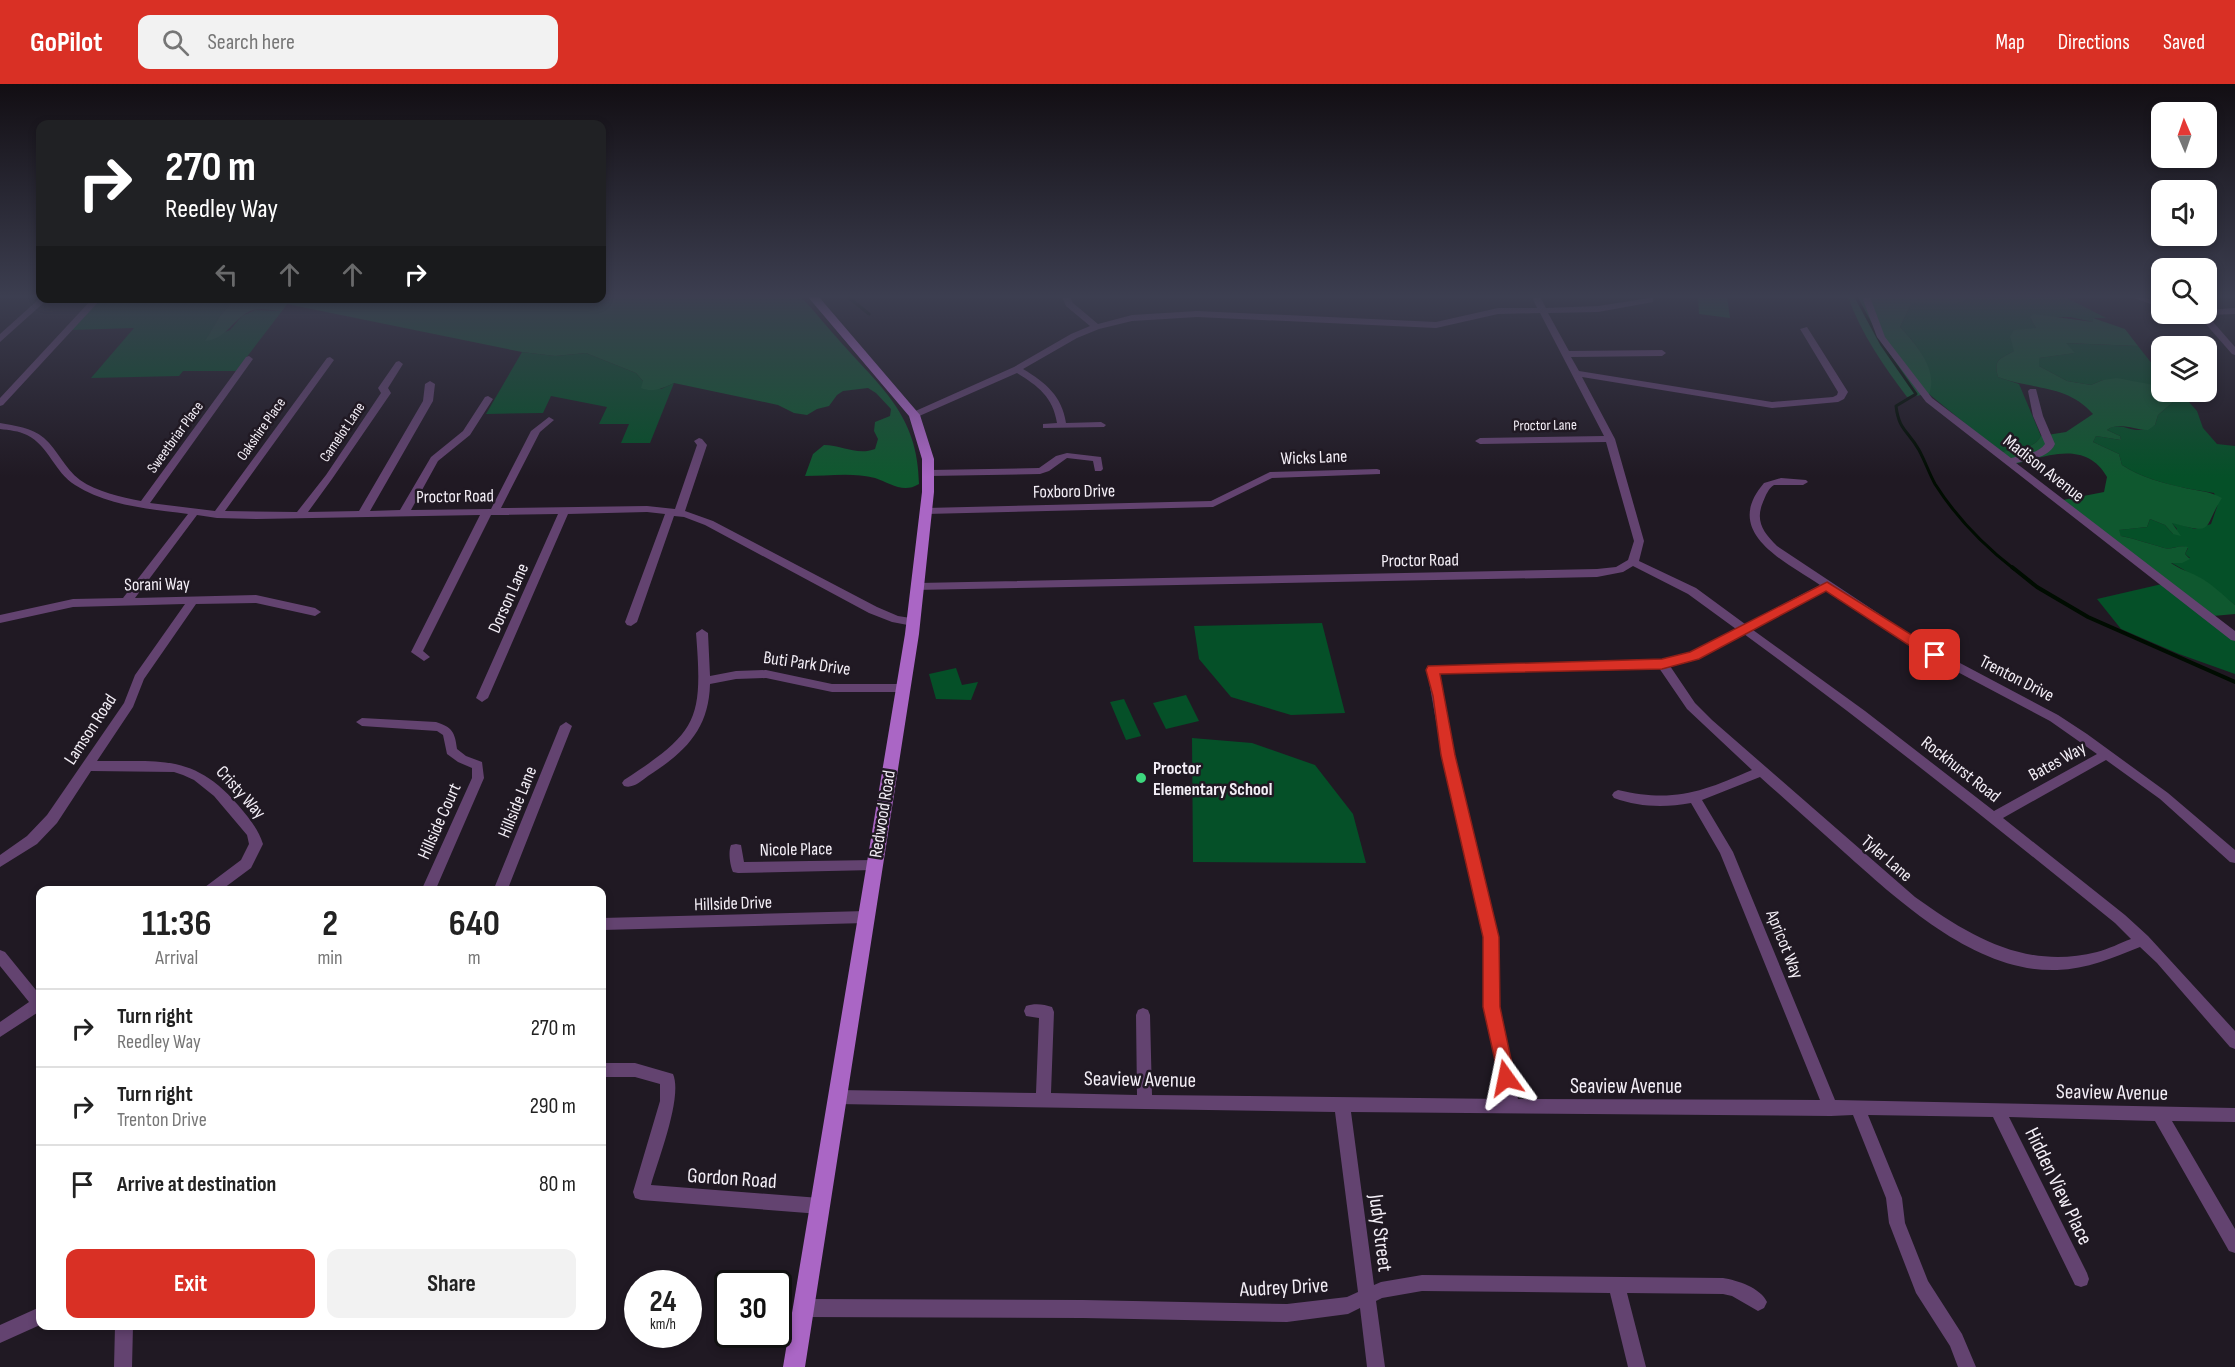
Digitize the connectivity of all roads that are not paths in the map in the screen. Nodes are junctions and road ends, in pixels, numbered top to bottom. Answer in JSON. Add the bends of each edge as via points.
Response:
{"nodes":[{"id":1,"x":43,"y":357,"type":"edge"},
{"id":2,"x":864,"y":357,"type":"edge"},
{"id":3,"x":1037,"y":357,"type":"edge"},
{"id":4,"x":1568,"y":357,"type":"edge"},
{"id":5,"x":1821,"y":357,"type":"edge"},
{"id":6,"x":1896,"y":357,"type":"edge"},
{"id":7,"x":249,"y":359,"type":"dead end"},
{"id":8,"x":330,"y":360,"type":"dead end"},
{"id":9,"x":399,"y":364,"type":"dead end"},
{"id":10,"x":1017,"y":369,"type":"junction"},
{"id":11,"x":1576,"y":373,"type":"junction"},
{"id":12,"x":430,"y":384,"type":"dead end"},
{"id":13,"x":2033,"y":391,"type":"dead end"},
{"id":14,"x":488,"y":399,"type":"dead end"},
{"id":15,"x":0,"y":403,"type":"edge"},
{"id":16,"x":914,"y":415,"type":"junction"},
{"id":17,"x":549,"y":420,"type":"dead end"},
{"id":18,"x":1101,"y":425,"type":"dead end"},
{"id":19,"x":0,"y":426,"type":"edge"},
{"id":20,"x":1046,"y":426,"type":"dead end"},
{"id":21,"x":1062,"y":426,"type":"junction"},
{"id":22,"x":1610,"y":439,"type":"junction"},
{"id":23,"x":699,"y":441,"type":"dead end"},
{"id":24,"x":1480,"y":441,"type":"dead end"},
{"id":25,"x":2008,"y":462,"type":"junction"},
{"id":26,"x":1098,"y":469,"type":"dead end"},
{"id":27,"x":1377,"y":472,"type":"dead end"},
{"id":28,"x":928,"y":473,"type":"junction"},
{"id":29,"x":1803,"y":482,"type":"dead end"},
{"id":30,"x":1221,"y":500,"type":"joint"},
{"id":31,"x":145,"y":503,"type":"junction"},
{"id":32,"x":564,"y":511,"type":"junction"},
{"id":33,"x":926,"y":511,"type":"junction"},
{"id":34,"x":490,"y":512,"type":"junction"},
{"id":35,"x":675,"y":512,"type":"junction"},
{"id":36,"x":194,"y":513,"type":"junction"},
{"id":37,"x":404,"y":513,"type":"junction"},
{"id":38,"x":362,"y":514,"type":"junction"},
{"id":39,"x":217,"y":515,"type":"junction"},
{"id":40,"x":300,"y":515,"type":"junction"},
{"id":41,"x":1633,"y":562,"type":"junction"},
{"id":42,"x":1827,"y":586,"type":"junction"},
{"id":43,"x":918,"y":587,"type":"junction"},
{"id":44,"x":193,"y":600,"type":"junction"},
{"id":45,"x":127,"y":602,"type":"junction"},
{"id":46,"x":315,"y":612,"type":"dead end"},
{"id":47,"x":0,"y":619,"type":"edge"},
{"id":48,"x":631,"y":622,"type":"dead end"},
{"id":49,"x":913,"y":622,"type":"junction"},
{"id":50,"x":1745,"y":630,"type":"junction"},
{"id":51,"x":702,"y":633,"type":"dead end"},
{"id":52,"x":2235,"y":637,"type":"edge"},
{"id":53,"x":424,"y":657,"type":"dead end"},
{"id":54,"x":1662,"y":664,"type":"junction"},
{"id":55,"x":706,"y":681,"type":"junction"},
{"id":56,"x":902,"y":688,"type":"junction"},
{"id":57,"x":482,"y":698,"type":"dead end"},
{"id":58,"x":362,"y":722,"type":"dead end"},
{"id":59,"x":566,"y":726,"type":"dead end"},
{"id":60,"x":2107,"y":754,"type":"junction"},
{"id":61,"x":88,"y":766,"type":"junction"},
{"id":62,"x":1761,"y":771,"type":"junction"},
{"id":63,"x":628,"y":783,"type":"dead end"},
{"id":64,"x":1618,"y":795,"type":"dead end"},
{"id":65,"x":1695,"y":799,"type":"junction"},
{"id":66,"x":1993,"y":817,"type":"junction"},
{"id":67,"x":736,"y":849,"type":"dead end"},
{"id":68,"x":2235,"y":858,"type":"edge"},
{"id":69,"x":0,"y":862,"type":"edge"},
{"id":70,"x":874,"y":865,"type":"junction"},
{"id":71,"x":217,"y":886,"type":"edge"},
{"id":72,"x":430,"y":886,"type":"edge"},
{"id":73,"x":502,"y":886,"type":"edge"},
{"id":74,"x":866,"y":917,"type":"junction"},
{"id":75,"x":606,"y":924,"type":"edge"},
{"id":76,"x":2143,"y":940,"type":"junction"},
{"id":77,"x":0,"y":956,"type":"edge"},
{"id":78,"x":36,"y":998,"type":"edge"},
{"id":79,"x":36,"y":1006,"type":"edge"},
{"id":80,"x":1031,"y":1011,"type":"dead end"},
{"id":81,"x":1143,"y":1016,"type":"dead end"},
{"id":82,"x":0,"y":1030,"type":"edge"},
{"id":83,"x":2235,"y":1042,"type":"edge"},
{"id":84,"x":606,"y":1070,"type":"edge"},
{"id":85,"x":837,"y":1096,"type":"junction"},
{"id":86,"x":1043,"y":1099,"type":"junction"},
{"id":87,"x":1145,"y":1100,"type":"junction"},
{"id":88,"x":1342,"y":1105,"type":"junction"},
{"id":89,"x":1512,"y":1105,"type":"junction"},
{"id":90,"x":1831,"y":1109,"type":"junction"},
{"id":91,"x":1857,"y":1109,"type":"junction"},
{"id":92,"x":1998,"y":1111,"type":"junction"},
{"id":93,"x":2159,"y":1113,"type":"junction"},
{"id":94,"x":2235,"y":1115,"type":"edge"},
{"id":95,"x":820,"y":1206,"type":"junction"},
{"id":96,"x":2235,"y":1245,"type":"edge"},
{"id":97,"x":2081,"y":1279,"type":"dead end"},
{"id":98,"x":1616,"y":1285,"type":"junction"},
{"id":99,"x":1367,"y":1298,"type":"junction"},
{"id":100,"x":1758,"y":1302,"type":"dead end"},
{"id":101,"x":804,"y":1308,"type":"junction"},
{"id":102,"x":36,"y":1318,"type":"edge"},
{"id":103,"x":124,"y":1330,"type":"edge"},
{"id":104,"x":0,"y":1334,"type":"edge"},
{"id":105,"x":123,"y":1367,"type":"edge"},
{"id":106,"x":794,"y":1367,"type":"edge"},
{"id":107,"x":1376,"y":1367,"type":"edge"},
{"id":108,"x":1637,"y":1367,"type":"edge"},
{"id":109,"x":1967,"y":1367,"type":"edge"}],
"edges":[{"from":1,"to":15,"type":"street"},
{"from":2,"to":16,"type":"main road","name":"Redwood Road"},
{"from":3,"to":10,"type":"street"},
{"from":4,"to":11,"type":"street"},
{"from":5,"to":11,"type":"street","via":[[1843,392],[1835,400],[1772,405]]},
{"from":6,"to":25,"type":"street","name":"Madison Avenue","via":[[1929,400]]},
{"from":7,"to":31,"type":"street","name":"Sweetbriar Place"},
{"from":8,"to":39,"type":"street","name":"Oakshire Place"},
{"from":9,"to":40,"type":"street","name":"Camelot Lane","via":[[383,388],[386,393]]},
{"from":10,"to":16,"type":"street"},
{"from":10,"to":21,"type":"street","via":[[1054,397]]},
{"from":11,"to":22,"type":"street"},
{"from":12,"to":38,"type":"street","via":[[428,400]]},
{"from":13,"to":25,"type":"street","via":[[2050,444],[2039,454]]},
{"from":14,"to":37,"type":"street","via":[[466,433],[434,459]]},
{"from":16,"to":28,"type":"main road","name":"Redwood Road","via":[[927,450]]},
{"from":17,"to":34,"type":"street","via":[[536,431]]},
{"from":18,"to":21,"type":"street"},
{"from":19,"to":31,"type":"street","name":"Proctor Road","via":[[40,438],[69,476],[86,487]]},
{"from":20,"to":21,"type":"street"},
{"from":22,"to":24,"type":"street","name":"Proctor Lane"},
{"from":22,"to":41,"type":"street","via":[[1639,541]]},
{"from":23,"to":35,"type":"street","via":[[702,445]]},
{"from":25,"to":52,"type":"street","name":"Madison Avenue"},
{"from":26,"to":28,"type":"street","via":[[1098,459],[1066,455],[1040,471]]},
{"from":27,"to":30,"type":"street","name":"Wicks Lane","via":[[1270,475]]},
{"from":28,"to":33,"type":"main road","name":"Redwood Road"},
{"from":29,"to":42,"type":"street","name":"Trenton Drive","via":[[1766,485],[1752,512],[1754,523],[1773,548]]},
{"from":30,"to":33,"type":"street","name":"Foxboro Drive","via":[[1212,504]]},
{"from":31,"to":36,"type":"street","name":"Proctor Road"},
{"from":32,"to":34,"type":"street","name":"Proctor Road"},
{"from":32,"to":35,"type":"street","name":"Proctor Road"},
{"from":32,"to":57,"type":"street","name":"Dorson Lane"},
{"from":33,"to":43,"type":"main road","name":"Redwood Road"},
{"from":34,"to":37,"type":"street","name":"Proctor Road"},
{"from":34,"to":53,"type":"street","via":[[417,652]]},
{"from":35,"to":48,"type":"street"},
{"from":35,"to":49,"type":"street","name":"Proctor Road","via":[[722,529],[873,610]]},
{"from":36,"to":39,"type":"street","name":"Proctor Road"},
{"from":36,"to":45,"type":"street"},
{"from":37,"to":38,"type":"street","name":"Proctor Road"},
{"from":38,"to":40,"type":"street","name":"Proctor Road"},
{"from":39,"to":40,"type":"street","name":"Proctor Road"},
{"from":41,"to":43,"type":"street","name":"Proctor Road","via":[[1619,570],[1597,573]]},
{"from":41,"to":50,"type":"street","name":"Rockhurst Road","via":[[1686,587]]},
{"from":42,"to":50,"type":"street"},
{"from":42,"to":60,"type":"street","name":"Trenton Drive","via":[[1922,648],[2054,718]]},
{"from":43,"to":49,"type":"main road","name":"Redwood Road"},
{"from":44,"to":45,"type":"street","name":"Sorani Way"},
{"from":44,"to":46,"type":"street","name":"Sorani Way","via":[[256,599]]},
{"from":44,"to":61,"type":"street","name":"Lamson Road","via":[[140,678],[129,704]]},
{"from":45,"to":47,"type":"street","name":"Sorani Way","via":[[73,603]]},
{"from":49,"to":56,"type":"main road","name":"Redwood Road"},
{"from":50,"to":54,"type":"street","via":[[1694,656]]},
{"from":50,"to":66,"type":"street","name":"Rockhurst Road"},
{"from":51,"to":55,"type":"street"},
{"from":54,"to":62,"type":"street","name":"Tyler Lane","via":[[1691,706]]},
{"from":54,"to":89,"type":"street","via":[[1432,670],[1491,937],[1492,1007]]},
{"from":55,"to":56,"type":"street","name":"Buti Park Drive","via":[[766,674],[832,688]]},
{"from":55,"to":63,"type":"street","via":[[703,710],[687,738],[671,755]]},
{"from":56,"to":70,"type":"main road","name":"Redwood Road"},
{"from":58,"to":72,"type":"street","name":"Hillside Court","via":[[446,729],[452,751],[478,765],[478,778]]},
{"from":59,"to":73,"type":"street","name":"Hillside Lane"},
{"from":60,"to":66,"type":"street","name":"Bates Way"},
{"from":60,"to":68,"type":"street","name":"Trenton Drive","via":[[2164,796]]},
{"from":61,"to":69,"type":"street","name":"Lamson Road","via":[[43,830]]},
{"from":61,"to":71,"type":"street","name":"Cristy Way","via":[[174,767],[210,782],[253,834],[256,844],[246,864]]},
{"from":62,"to":65,"type":"street"},
{"from":62,"to":76,"type":"street","name":"Tyler Lane","via":[[1930,918],[1977,946],[2003,956],[2057,965],[2091,960]]},
{"from":64,"to":65,"type":"street","via":[[1658,802]]},
{"from":65,"to":90,"type":"street","name":"Apricot Way","via":[[1726,852]]},
{"from":66,"to":76,"type":"street","name":"Rockhurst Road"},
{"from":67,"to":70,"type":"street","name":"Nicole Place","via":[[738,868]]},
{"from":70,"to":74,"type":"main road","name":"Redwood Road"},
{"from":74,"to":75,"type":"street","name":"Hillside Drive"},
{"from":74,"to":85,"type":"main road","name":"Redwood Road"},
{"from":76,"to":83,"type":"street","name":"Rockhurst Road"},
{"from":77,"to":78,"type":"street"},
{"from":79,"to":82,"type":"street"},
{"from":80,"to":86,"type":"street","via":[[1047,1012]]},
{"from":81,"to":87,"type":"street"},
{"from":84,"to":95,"type":"street","name":"Gordon Road","via":[[635,1070],[668,1079],[668,1101],[641,1192]]},
{"from":85,"to":86,"type":"street","name":"Seaview Avenue"},
{"from":85,"to":95,"type":"main road","name":"Redwood Road"},
{"from":86,"to":87,"type":"street","name":"Seaview Avenue"},
{"from":87,"to":88,"type":"street","name":"Seaview Avenue"},
{"from":88,"to":89,"type":"street","name":"Seaview Avenue"},
{"from":88,"to":99,"type":"street","name":"Judy Street"},
{"from":89,"to":90,"type":"street","name":"Seaview Avenue"},
{"from":90,"to":91,"type":"street","name":"Seaview Avenue"},
{"from":91,"to":92,"type":"street","name":"Seaview Avenue"},
{"from":91,"to":109,"type":"street","via":[[1894,1198],[1897,1223],[1923,1287],[1956,1340]]},
{"from":92,"to":93,"type":"street","name":"Seaview Avenue"},
{"from":92,"to":97,"type":"street","name":"Hidden View Place"},
{"from":93,"to":94,"type":"street","name":"Seaview Avenue"},
{"from":93,"to":96,"type":"street"},
{"from":95,"to":101,"type":"main road","name":"Redwood Road"},
{"from":98,"to":99,"type":"street","name":"Audrey Drive","via":[[1422,1283],[1381,1290]]},
{"from":98,"to":100,"type":"street","name":"Audrey Drive","via":[[1723,1286],[1735,1288]]},
{"from":98,"to":108,"type":"street"},
{"from":99,"to":101,"type":"street","name":"Audrey Drive","via":[[1329,1309],[1287,1313]]},
{"from":99,"to":107,"type":"street","name":"Judy Street"},
{"from":101,"to":106,"type":"main road","name":"Redwood Road"},
{"from":102,"to":104,"type":"street"},
{"from":103,"to":105,"type":"street"}]}
